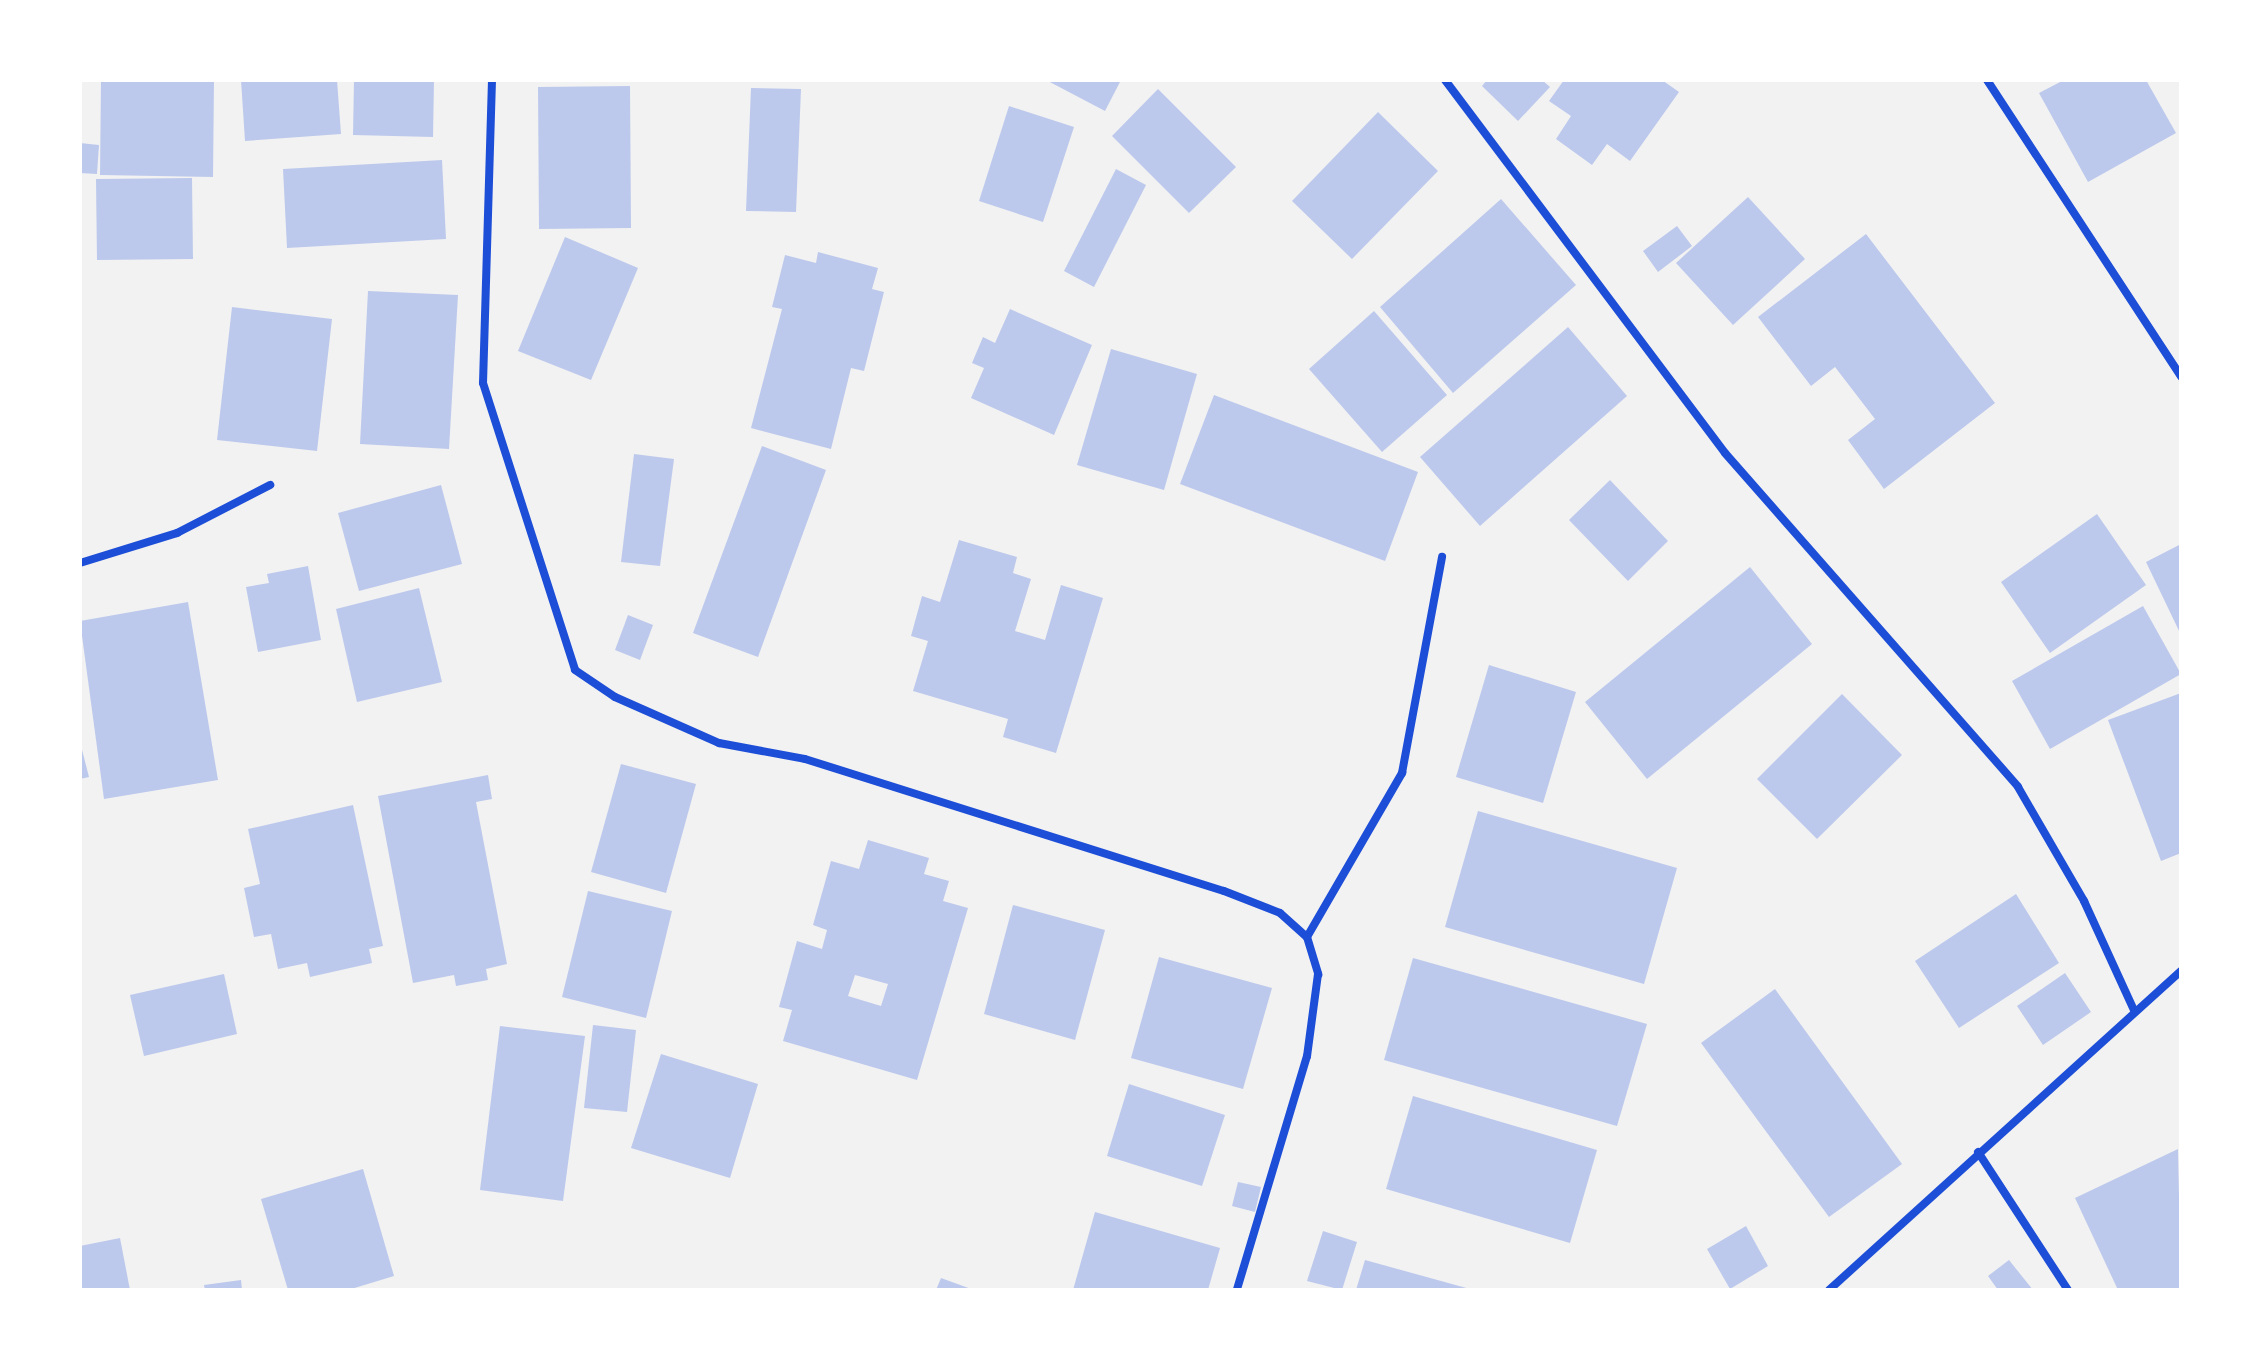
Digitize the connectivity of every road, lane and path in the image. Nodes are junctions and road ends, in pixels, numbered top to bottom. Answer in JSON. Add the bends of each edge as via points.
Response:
{"nodes":[{"id":1,"x":492,"y":80,"type":"edge"},
{"id":2,"x":1445,"y":80,"type":"edge"},
{"id":3,"x":1987,"y":80,"type":"edge"},
{"id":4,"x":2181,"y":377,"type":"edge"},
{"id":5,"x":270,"y":485,"type":"dead end"},
{"id":6,"x":1442,"y":557,"type":"dead end"},
{"id":7,"x":80,"y":563,"type":"edge"},
{"id":8,"x":1307,"y":937,"type":"junction"},
{"id":9,"x":2181,"y":971,"type":"edge"},
{"id":10,"x":2134,"y":1010,"type":"junction"},
{"id":11,"x":1978,"y":1152,"type":"junction"},
{"id":12,"x":1237,"y":1290,"type":"edge"},
{"id":13,"x":1829,"y":1290,"type":"edge"},
{"id":14,"x":2068,"y":1290,"type":"edge"}],
"edges":[{"from":1,"to":8,"type":"street","via":[[483,383],[575,670],[615,697],[719,743],[805,759],[1224,891],[1280,913]]},
{"from":2,"to":10,"type":"street","via":[[1725,453],[2018,787],[2084,901]]},
{"from":3,"to":4,"type":"street"},
{"from":5,"to":7,"type":"street","via":[[177,533]]},
{"from":6,"to":8,"type":"street","via":[[1402,773]]},
{"from":8,"to":12,"type":"street","via":[[1318,974],[1307,1056]]},
{"from":9,"to":10,"type":"street"},
{"from":10,"to":11,"type":"street"},
{"from":11,"to":13,"type":"street"},
{"from":11,"to":14,"type":"street"}]}
